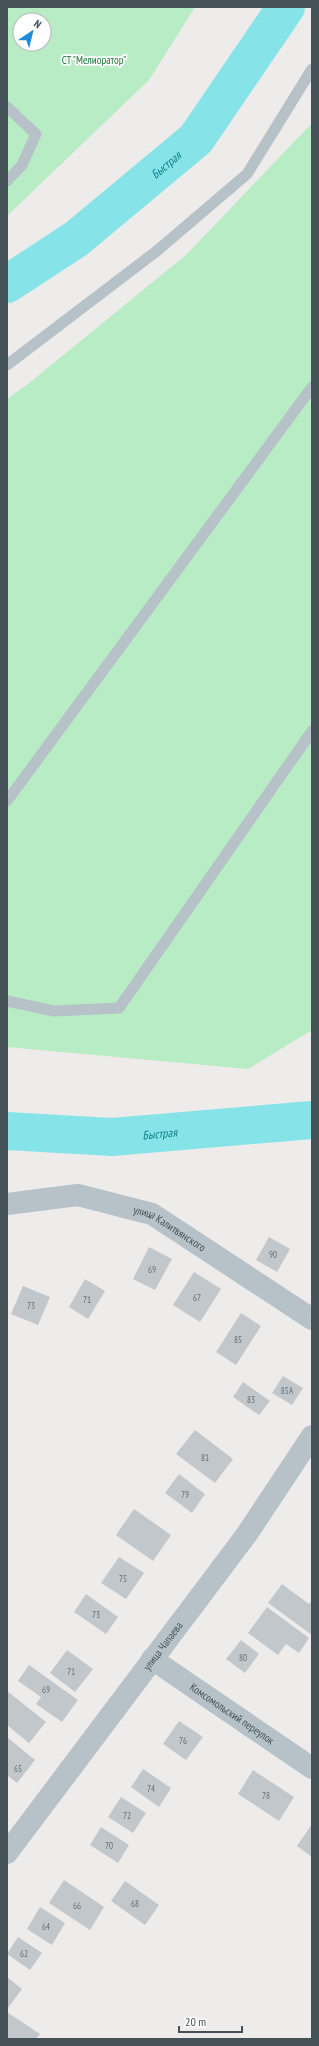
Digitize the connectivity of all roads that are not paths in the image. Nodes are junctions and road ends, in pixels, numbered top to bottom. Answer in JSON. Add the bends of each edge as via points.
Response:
{"nodes":[{"id":1,"x":312,"y":69,"type":"edge"},
{"id":2,"x":7,"y":107,"type":"edge"},
{"id":3,"x":7,"y":181,"type":"edge"},
{"id":4,"x":7,"y":365,"type":"edge"},
{"id":5,"x":312,"y":387,"type":"edge"},
{"id":6,"x":312,"y":731,"type":"edge"},
{"id":7,"x":7,"y":801,"type":"edge"},
{"id":8,"x":7,"y":1000,"type":"edge"},
{"id":9,"x":7,"y":1204,"type":"edge"},
{"id":10,"x":312,"y":1319,"type":"edge"},
{"id":11,"x":312,"y":1436,"type":"edge"},
{"id":12,"x":152,"y":1659,"type":"junction"},
{"id":13,"x":312,"y":1768,"type":"edge"},
{"id":14,"x":7,"y":1853,"type":"edge"}],
"edges":[{"from":1,"to":4,"type":"lane","via":[[247,174],[158,250]]},
{"from":2,"to":3,"type":"lane","via":[[36,134],[22,165]]},
{"from":5,"to":7,"type":"lane"},
{"from":6,"to":8,"type":"lane","via":[[119,1008],[54,1011]]},
{"from":9,"to":10,"type":"street","name":"улица Калитвянского","via":[[78,1195],[152,1214]]},
{"from":11,"to":12,"type":"street","name":"улица Чапаева","via":[[247,1534]]},
{"from":12,"to":13,"type":"street","name":"Комсомольский переулок"},
{"from":12,"to":14,"type":"street","name":"улица Чапаева"}]}
